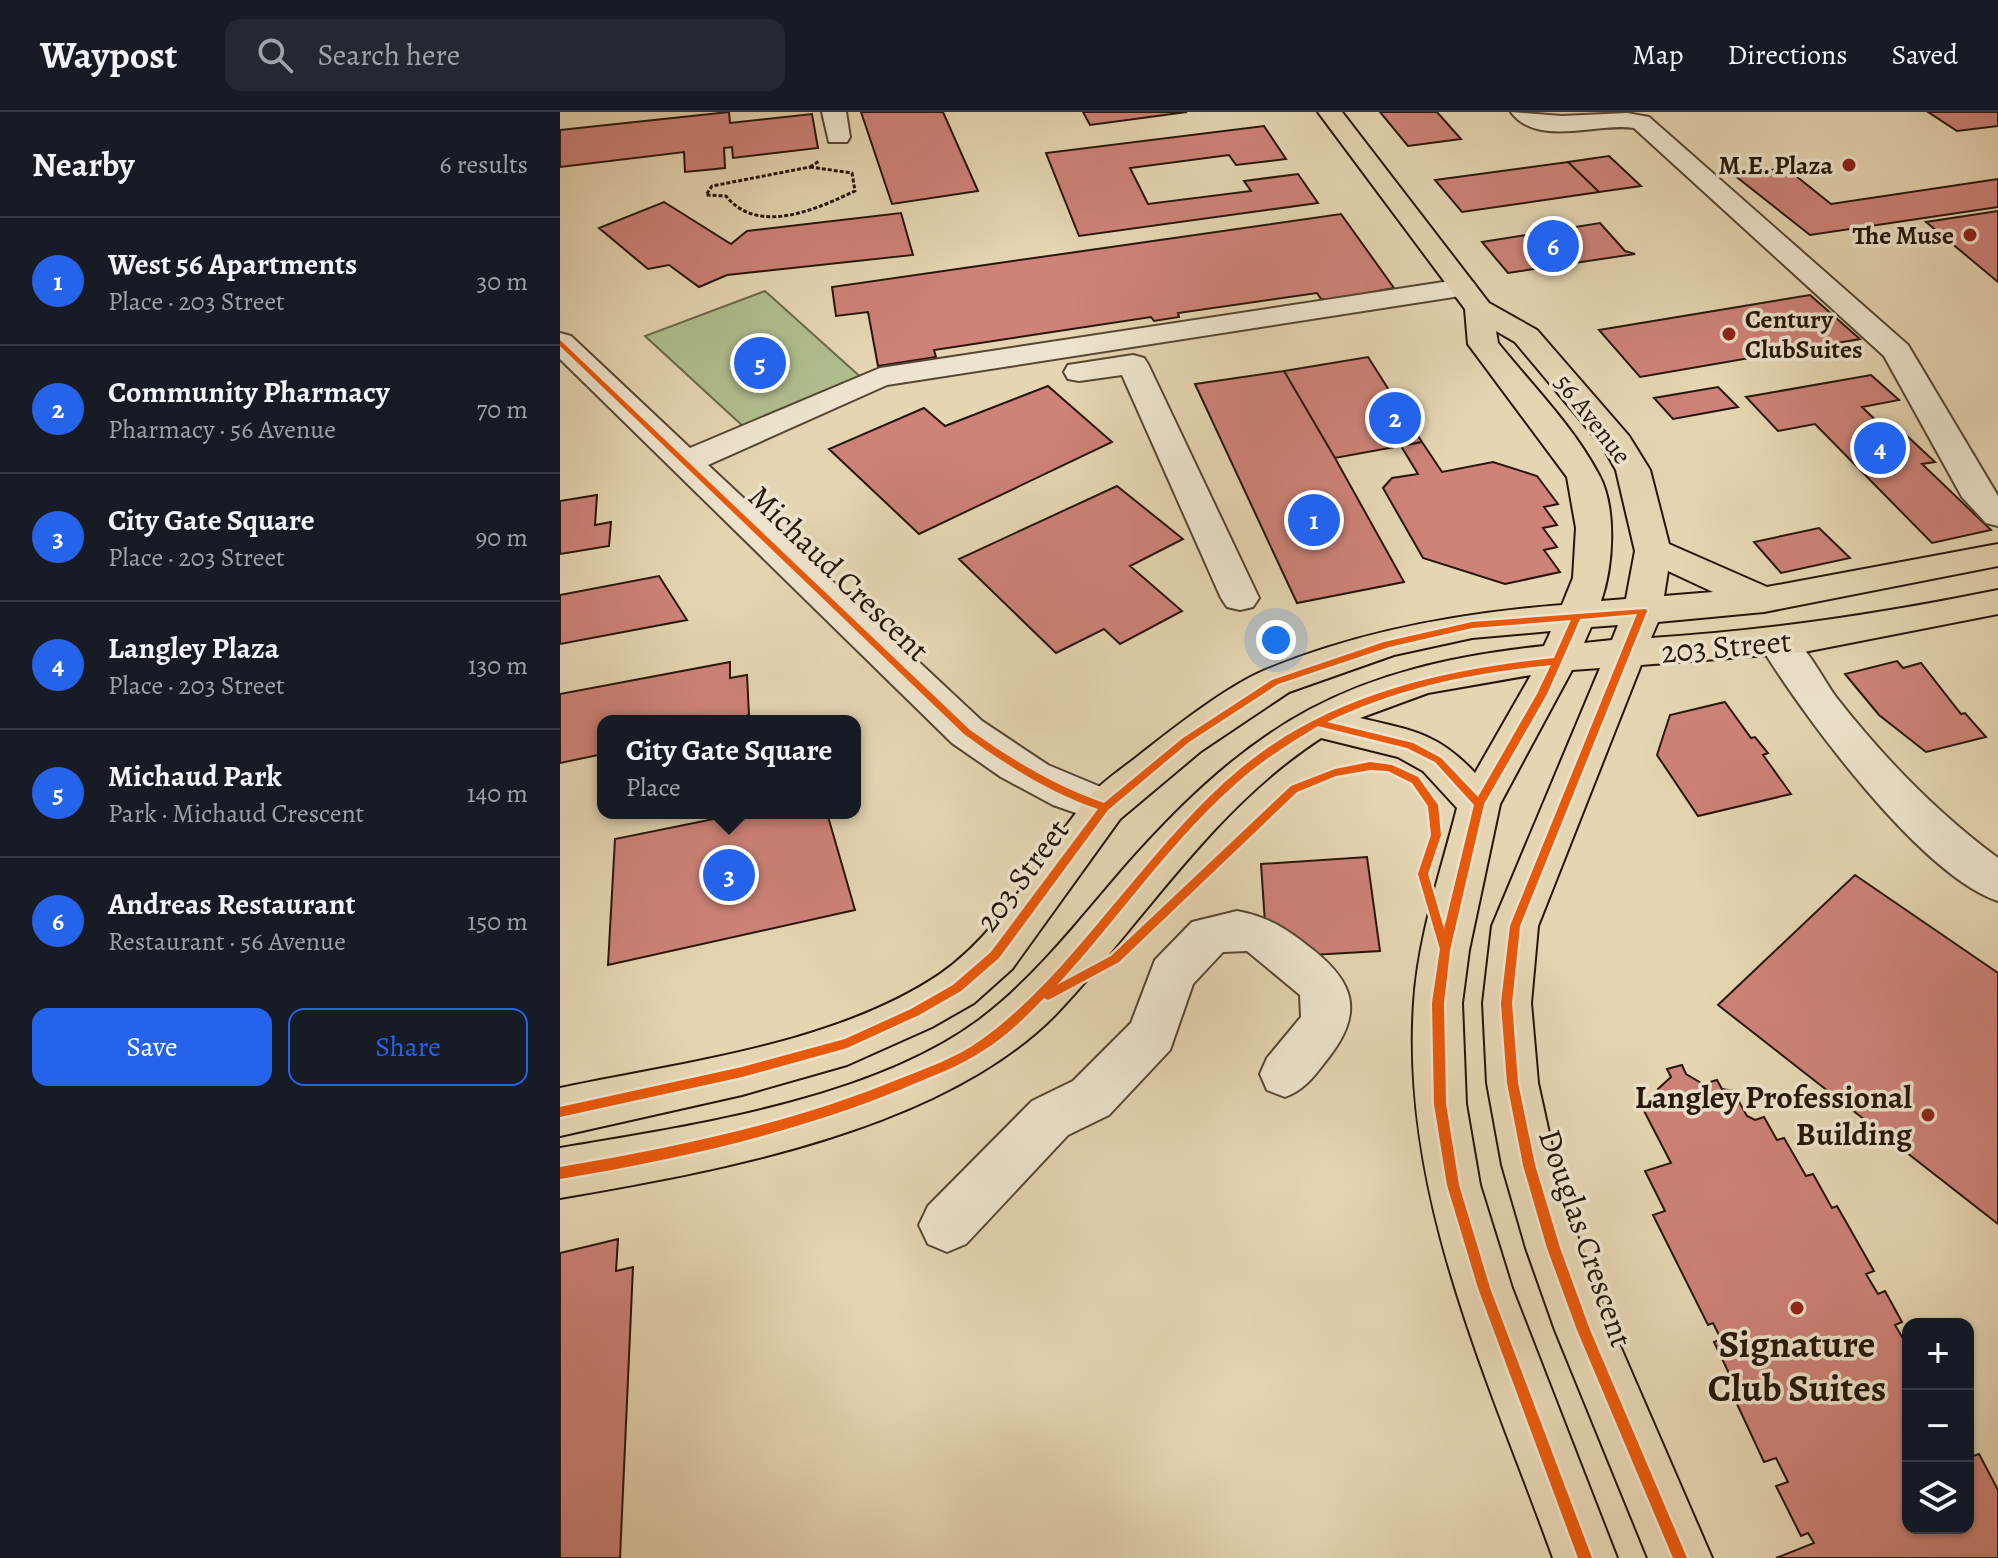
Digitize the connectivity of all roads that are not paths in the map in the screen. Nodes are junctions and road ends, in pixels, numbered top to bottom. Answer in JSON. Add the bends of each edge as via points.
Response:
{"nodes":[{"id":1,"x":834,"y":112,"type":"edge"},
{"id":2,"x":1330,"y":112,"type":"edge"},
{"id":3,"x":1523,"y":112,"type":"edge"},
{"id":4,"x":838,"y":137,"type":"road end"},
{"id":5,"x":1471,"y":298,"type":"junction"},
{"id":6,"x":560,"y":342,"type":"edge"},
{"id":7,"x":1133,"y":364,"type":"junction"},
{"id":8,"x":694,"y":470,"type":"junction"},
{"id":9,"x":1998,"y":515,"type":"edge"},
{"id":10,"x":1653,"y":551,"type":"junction"},
{"id":11,"x":1998,"y":555,"type":"edge"},
{"id":12,"x":1240,"y":598,"type":"dead end"},
{"id":13,"x":1764,"y":600,"type":"junction"},
{"id":14,"x":1998,"y":602,"type":"edge"},
{"id":15,"x":1643,"y":611,"type":"junction"},
{"id":16,"x":1577,"y":616,"type":"junction"},
{"id":17,"x":1777,"y":642,"type":"junction"},
{"id":18,"x":1626,"y":655,"type":"junction"},
{"id":19,"x":1558,"y":661,"type":"junction"},
{"id":20,"x":1315,"y":722,"type":"junction"},
{"id":21,"x":1479,"y":804,"type":"junction"},
{"id":22,"x":1105,"y":807,"type":"junction"},
{"id":23,"x":1998,"y":883,"type":"edge"},
{"id":24,"x":742,"y":1072,"type":"junction"},
{"id":25,"x":1285,"y":1074,"type":"dead end"},
{"id":26,"x":560,"y":1112,"type":"edge"},
{"id":27,"x":658,"y":1156,"type":"junction"},
{"id":28,"x":560,"y":1173,"type":"edge"},
{"id":29,"x":947,"y":1225,"type":"dead end"},
{"id":30,"x":1585,"y":1558,"type":"edge"},
{"id":31,"x":1680,"y":1558,"type":"edge"}],
"edges":[{"from":1,"to":4,"type":"street"},
{"from":2,"to":5,"type":"main road","name":"56 Avenue"},
{"from":3,"to":9,"type":"street","via":[[1542,121],[1611,115],[1641,122],[1897,351],[1979,497]]},
{"from":5,"to":7,"type":"street"},
{"from":5,"to":8,"type":"street","via":[[880,377]]},
{"from":5,"to":10,"type":"main road","name":"56 Avenue","via":[[1526,336],[1617,443],[1633,470]]},
{"from":5,"to":16,"type":"main road","name":"56 Avenue","via":[[1483,344],[1584,477],[1594,528],[1591,578]]},
{"from":6,"to":8,"type":"street","name":"Michaud Crescent"},
{"from":7,"to":8,"type":"street","via":[[888,402]]},
{"from":7,"to":12,"type":"street"},
{"from":8,"to":22,"type":"street","name":"Michaud Crescent","via":[[967,732],[1032,777]]},
{"from":10,"to":13,"type":"main road"},
{"from":10,"to":15,"type":"main road","name":"56 Avenue"},
{"from":11,"to":13,"type":"main road","name":"203 Street"},
{"from":13,"to":15,"type":"main road","name":"203 Street"},
{"from":14,"to":17,"type":"main road","name":"203 Street"},
{"from":15,"to":16,"type":"main road","name":"203 Street"},
{"from":15,"to":18,"type":"main road","name":"56 Avenue"},
{"from":16,"to":19,"type":"main road","name":"56 Avenue"},
{"from":16,"to":22,"type":"main road","name":"203 Street","via":[[1472,625],[1387,644],[1275,682],[1186,740]]},
{"from":17,"to":18,"type":"main road","name":"203 Street"},
{"from":17,"to":23,"type":"street","via":[[1823,710],[1876,773]]},
{"from":18,"to":19,"type":"main road","name":"203 Street"},
{"from":18,"to":31,"type":"main road","name":"Douglas Crescent","via":[[1515,926],[1506,969],[1505,1017],[1516,1107],[1533,1181]]},
{"from":19,"to":20,"type":"main road","name":"203 Street","via":[[1473,670],[1402,687]]},
{"from":19,"to":21,"type":"main road"},
{"from":20,"to":21,"type":"main road","via":[[1410,745],[1438,760]]},
{"from":20,"to":27,"type":"main road","name":"203 Street","via":[[1244,771],[1174,841],[1036,1001],[984,1044],[857,1104]]},
{"from":21,"to":30,"type":"main road","via":[[1438,1003],[1440,1104],[1453,1185],[1484,1288]]},
{"from":22,"to":24,"type":"main road","name":"203 Street","via":[[995,955],[957,988],[847,1043]]},
{"from":24,"to":26,"type":"main road","name":"203 Street"},
{"from":24,"to":27,"type":"main road","via":[[699,1104],[671,1133]]},
{"from":25,"to":29,"type":"street","via":[[1325,1025],[1327,1004],[1321,984],[1260,935],[1237,930],[1209,936],[1172,974],[1152,1035],[1091,1098],[1050,1118]]},
{"from":27,"to":28,"type":"main road","name":"203 Street"}]}
